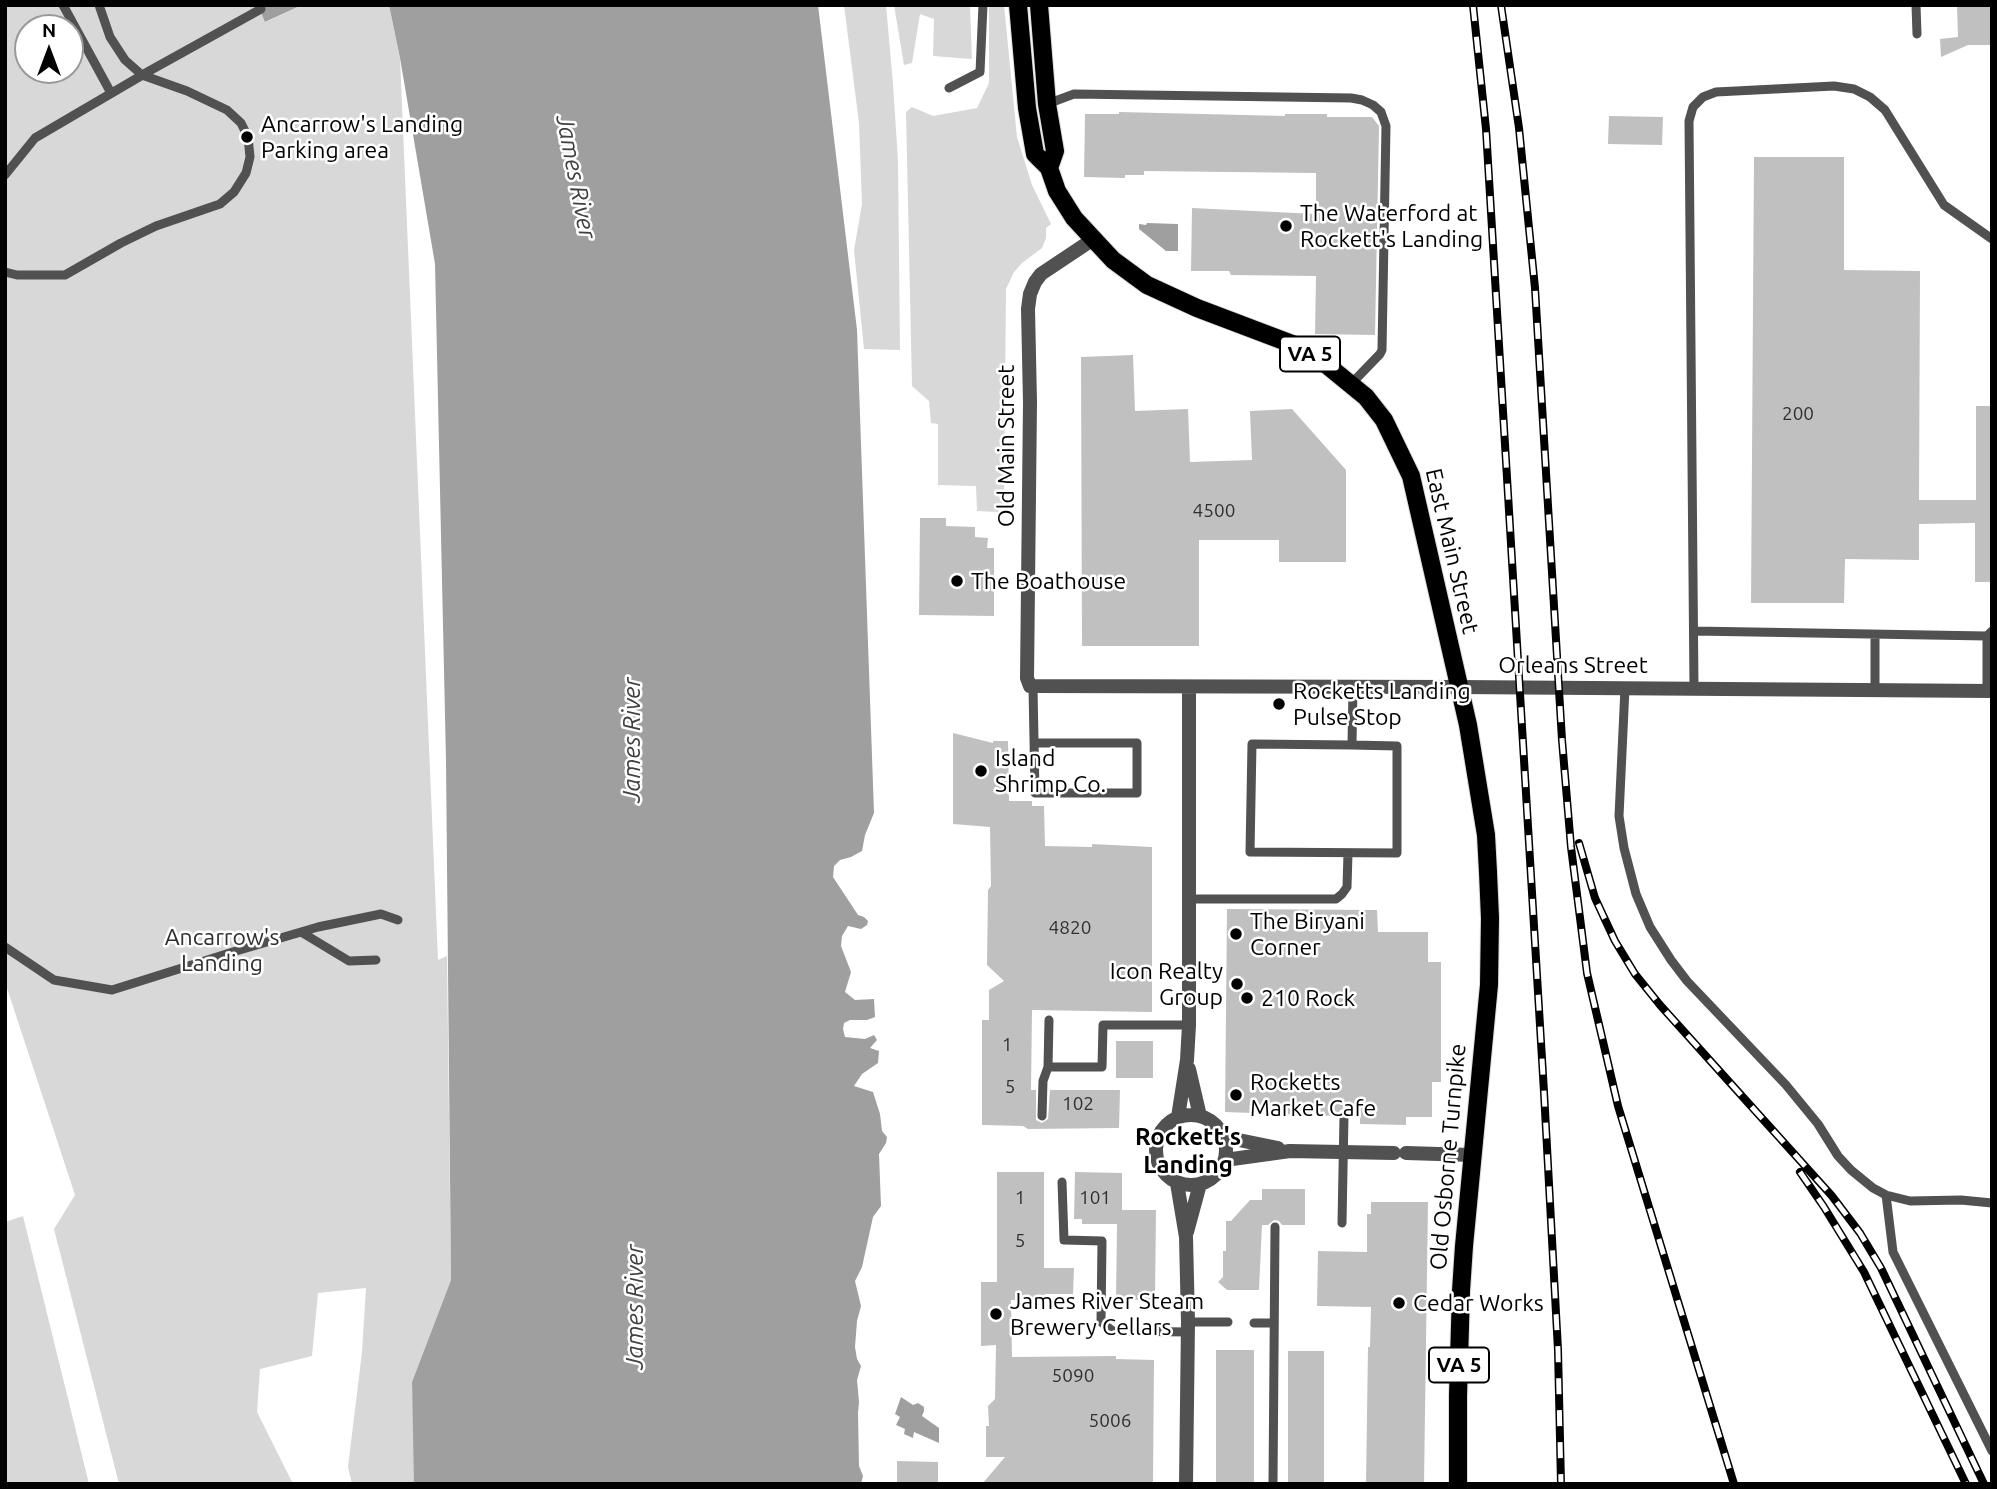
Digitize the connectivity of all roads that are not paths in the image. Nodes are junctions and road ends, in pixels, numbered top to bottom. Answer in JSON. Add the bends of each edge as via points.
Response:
{"nodes":[{"id":1,"x":62,"y":5,"type":"edge"},
{"id":2,"x":99,"y":5,"type":"edge"},
{"id":3,"x":983,"y":5,"type":"edge"},
{"id":4,"x":1018,"y":5,"type":"edge"},
{"id":5,"x":1039,"y":5,"type":"edge"},
{"id":6,"x":1916,"y":5,"type":"edge"},
{"id":7,"x":261,"y":9,"type":"dead end"},
{"id":8,"x":1917,"y":34,"type":"dead end"},
{"id":9,"x":142,"y":75,"type":"junction"},
{"id":10,"x":949,"y":88,"type":"dead end"},
{"id":11,"x":111,"y":93,"type":"junction"},
{"id":12,"x":1047,"y":104,"type":"junction"},
{"id":13,"x":1049,"y":168,"type":"junction"},
{"id":14,"x":5,"y":175,"type":"edge"},
{"id":15,"x":1992,"y":239,"type":"edge"},
{"id":16,"x":1092,"y":240,"type":"junction"},
{"id":17,"x":5,"y":272,"type":"edge"},
{"id":18,"x":1351,"y":384,"type":"junction"},
{"id":19,"x":1694,"y":631,"type":"junction"},
{"id":20,"x":1989,"y":634,"type":"edge"},
{"id":21,"x":1875,"y":635,"type":"junction"},
{"id":22,"x":1031,"y":685,"type":"junction"},
{"id":23,"x":1189,"y":687,"type":"junction"},
{"id":24,"x":1353,"y":687,"type":"junction"},
{"id":25,"x":1458,"y":687,"type":"junction"},
{"id":26,"x":1625,"y":688,"type":"junction"},
{"id":27,"x":1694,"y":688,"type":"junction"},
{"id":28,"x":1875,"y":690,"type":"junction"},
{"id":29,"x":1989,"y":691,"type":"edge"},
{"id":30,"x":1035,"y":743,"type":"junction"},
{"id":31,"x":1352,"y":745,"type":"junction"},
{"id":32,"x":1486,"y":835,"type":"joint"},
{"id":33,"x":1348,"y":853,"type":"junction"},
{"id":34,"x":1189,"y":899,"type":"junction"},
{"id":35,"x":398,"y":920,"type":"dead end"},
{"id":36,"x":302,"y":932,"type":"junction"},
{"id":37,"x":5,"y":947,"type":"edge"},
{"id":38,"x":376,"y":960,"type":"dead end"},
{"id":39,"x":1049,"y":1020,"type":"dead end"},
{"id":40,"x":1189,"y":1025,"type":"junction"},
{"id":41,"x":1187,"y":1060,"type":"junction"},
{"id":42,"x":1048,"y":1067,"type":"junction"},
{"id":43,"x":1042,"y":1116,"type":"dead end"},
{"id":44,"x":1200,"y":1116,"type":"junction"},
{"id":45,"x":1344,"y":1116,"type":"dead end"},
{"id":46,"x":1178,"y":1117,"type":"junction"},
{"id":47,"x":1224,"y":1137,"type":"junction"},
{"id":48,"x":1290,"y":1151,"type":"junction"},
{"id":49,"x":1343,"y":1151,"type":"junction"},
{"id":50,"x":1472,"y":1155,"type":"junction"},
{"id":51,"x":1225,"y":1160,"type":"junction"},
{"id":52,"x":1062,"y":1182,"type":"dead end"},
{"id":53,"x":1177,"y":1183,"type":"junction"},
{"id":54,"x":1200,"y":1184,"type":"junction"},
{"id":55,"x":1886,"y":1195,"type":"junction"},
{"id":56,"x":1992,"y":1203,"type":"edge"},
{"id":57,"x":1342,"y":1223,"type":"dead end"},
{"id":58,"x":1275,"y":1227,"type":"dead end"},
{"id":59,"x":1186,"y":1237,"type":"junction"},
{"id":60,"x":1228,"y":1322,"type":"dead end"},
{"id":61,"x":1254,"y":1323,"type":"dead end"},
{"id":62,"x":1273,"y":1323,"type":"junction"},
{"id":63,"x":1188,"y":1327,"type":"junction"},
{"id":64,"x":1992,"y":1451,"type":"edge"},
{"id":65,"x":1186,"y":1484,"type":"edge"},
{"id":66,"x":1273,"y":1484,"type":"edge"},
{"id":67,"x":1458,"y":1484,"type":"edge"}],
"edges":[{"from":1,"to":11,"type":"lane"},
{"from":2,"to":9,"type":"lane","via":[[110,37]]},
{"from":3,"to":10,"type":"lane","via":[[980,72]]},
{"from":4,"to":13,"type":"main road","name":"East Main Street","number":"VA 5","via":[[1030,133],[1035,154]]},
{"from":5,"to":12,"type":"main road","name":"East Main Street","number":"VA 5"},
{"from":6,"to":8,"type":"lane"},
{"from":7,"to":9,"type":"lane"},
{"from":9,"to":11,"type":"lane"},
{"from":9,"to":17,"type":"lane","via":[[227,110],[241,123],[250,157],[234,192],[220,204],[156,226],[65,275]]},
{"from":11,"to":14,"type":"lane","via":[[36,138]]},
{"from":12,"to":13,"type":"main road","name":"East Main Street","number":"VA 5","via":[[1055,151]]},
{"from":12,"to":18,"type":"lane","via":[[1074,94],[1351,98],[1381,112],[1386,126],[1382,350]]},
{"from":13,"to":16,"type":"main road","name":"East Main Street","number":"VA 5","via":[[1057,191]]},
{"from":15,"to":19,"type":"lane","via":[[1944,205],[1885,110],[1854,89],[1716,92],[1693,107],[1689,121]]},
{"from":16,"to":18,"type":"main road","name":"East Main Street","number":"VA 5","via":[[1147,285],[1292,344]]},
{"from":16,"to":22,"type":"street","name":"Old Main Street","via":[[1041,274],[1030,294],[1027,678]]},
{"from":18,"to":25,"type":"main road","name":"East Main Street","number":"VA 5","via":[[1384,420],[1411,476]]},
{"from":19,"to":21,"type":"lane"},
{"from":19,"to":27,"type":"lane"},
{"from":20,"to":21,"type":"lane"},
{"from":20,"to":29,"type":"lane"},
{"from":21,"to":28,"type":"lane"},
{"from":22,"to":23,"type":"street","name":"Orleans Street"},
{"from":22,"to":30,"type":"lane"},
{"from":23,"to":24,"type":"street","name":"Orleans Street"},
{"from":23,"to":34,"type":"street"},
{"from":24,"to":25,"type":"street","name":"Orleans Street"},
{"from":24,"to":31,"type":"lane"},
{"from":25,"to":26,"type":"street","name":"Orleans Street"},
{"from":25,"to":32,"type":"main road","name":"East Main Street","number":"VA 5"},
{"from":26,"to":27,"type":"street","name":"Orleans Street"},
{"from":26,"to":55,"type":"lane","via":[[1619,816],[1628,868],[1650,927],[1687,981],[1786,1085],[1838,1156]]},
{"from":27,"to":28,"type":"street","name":"Orleans Street"},
{"from":28,"to":29,"type":"street","name":"Orleans Street"},
{"from":30,"to":30,"type":"lane","via":[[1035,793],[1137,793],[1137,743]]},
{"from":31,"to":33,"type":"lane","via":[[1396,746],[1396,853]]},
{"from":31,"to":33,"type":"lane","via":[[1252,744],[1250,852]]},
{"from":32,"to":50,"type":"main road","name":"Old Osborne Turnpike","number":"VA 5","via":[[1489,985]]},
{"from":33,"to":34,"type":"lane","via":[[1348,887],[1336,899]]},
{"from":34,"to":40,"type":"street"},
{"from":35,"to":36,"type":"lane","via":[[381,914]]},
{"from":36,"to":37,"type":"lane","via":[[112,990],[54,980]]},
{"from":36,"to":38,"type":"lane","via":[[349,961]]},
{"from":39,"to":42,"type":"lane"},
{"from":40,"to":41,"type":"street"},
{"from":40,"to":42,"type":"lane","via":[[1103,1025],[1102,1067]]},
{"from":41,"to":44,"type":"street"},
{"from":41,"to":46,"type":"street"},
{"from":42,"to":43,"type":"lane"},
{"from":44,"to":46,"type":"street"},
{"from":44,"to":47,"type":"street"},
{"from":45,"to":49,"type":"lane"},
{"from":46,"to":53,"type":"street","via":[[1162,1130],[1156,1150],[1161,1169]]},
{"from":47,"to":48,"type":"street"},
{"from":47,"to":51,"type":"street"},
{"from":48,"to":49,"type":"street"},
{"from":48,"to":51,"type":"street"},
{"from":49,"to":50,"type":"street"},
{"from":49,"to":57,"type":"lane"},
{"from":50,"to":67,"type":"main road","name":"Old Osborne Turnpike","number":"VA 5","via":[[1461,1291]]},
{"from":51,"to":54,"type":"street","via":[[1212,1179]]},
{"from":52,"to":63,"type":"lane","via":[[1064,1240],[1102,1241],[1101,1322],[1113,1331]]},
{"from":53,"to":54,"type":"street"},
{"from":53,"to":59,"type":"street"},
{"from":54,"to":59,"type":"street"},
{"from":55,"to":56,"type":"lane","via":[[1910,1201]]},
{"from":55,"to":64,"type":"lane","via":[[1893,1252]]},
{"from":58,"to":62,"type":"lane"},
{"from":59,"to":63,"type":"street"},
{"from":60,"to":63,"type":"lane"},
{"from":61,"to":62,"type":"lane"},
{"from":62,"to":66,"type":"lane"},
{"from":63,"to":65,"type":"street"}]}
